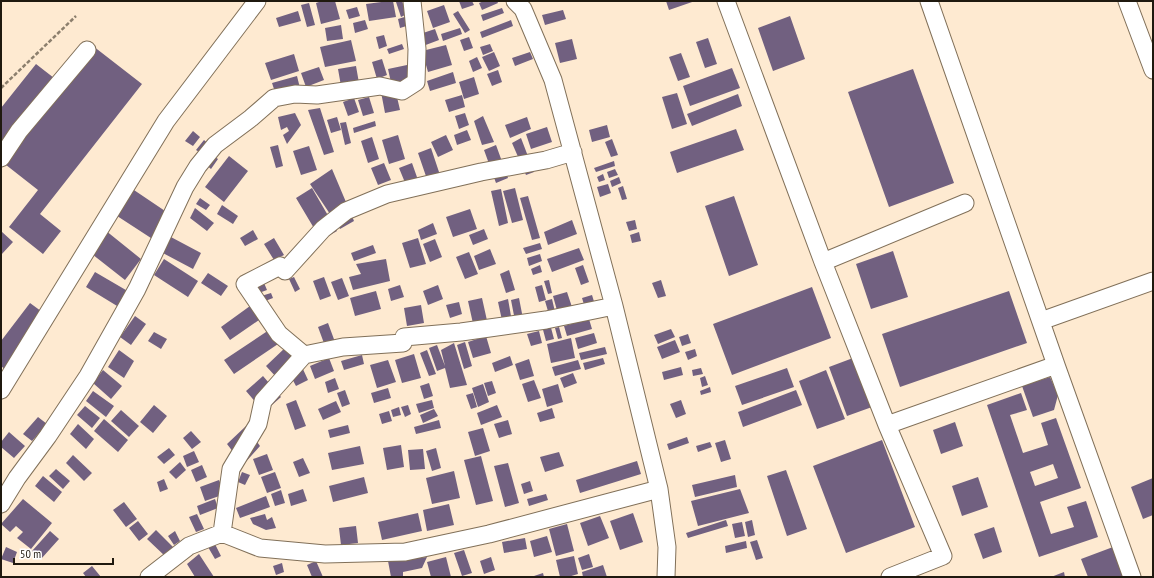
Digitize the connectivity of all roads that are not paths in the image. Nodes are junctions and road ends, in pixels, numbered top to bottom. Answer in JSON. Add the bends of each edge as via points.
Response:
{"nodes":[{"id":1,"x":257,"y":1,"type":"edge"},
{"id":2,"x":412,"y":1,"type":"edge"},
{"id":3,"x":515,"y":1,"type":"edge"},
{"id":4,"x":726,"y":1,"type":"edge"},
{"id":5,"x":928,"y":1,"type":"edge"},
{"id":6,"x":1127,"y":1,"type":"edge"},
{"id":7,"x":87,"y":50,"type":"dead end"},
{"id":8,"x":1153,"y":70,"type":"edge"},
{"id":9,"x":573,"y":152,"type":"junction"},
{"id":10,"x":1,"y":158,"type":"edge"},
{"id":11,"x":965,"y":203,"type":"dead end"},
{"id":12,"x":823,"y":262,"type":"junction"},
{"id":13,"x":1153,"y":281,"type":"edge"},
{"id":14,"x":614,"y":306,"type":"junction"},
{"id":15,"x":1041,"y":321,"type":"junction"},
{"id":16,"x":304,"y":355,"type":"junction"},
{"id":17,"x":1056,"y":364,"type":"junction"},
{"id":18,"x":1,"y":390,"type":"edge"},
{"id":19,"x":887,"y":425,"type":"junction"},
{"id":20,"x":659,"y":488,"type":"junction"},
{"id":21,"x":3,"y":498,"type":"edge"},
{"id":22,"x":222,"y":533,"type":"junction"},
{"id":23,"x":148,"y":577,"type":"edge"},
{"id":24,"x":666,"y":577,"type":"edge"},
{"id":25,"x":890,"y":577,"type":"edge"},
{"id":26,"x":1132,"y":577,"type":"edge"}],
"edges":[{"from":1,"to":18,"type":"street","via":[[166,121]]},
{"from":2,"to":21,"type":"street","via":[[417,50],[416,82],[402,91],[380,86],[274,98],[215,145],[185,187],[137,289],[88,376]]},
{"from":3,"to":9,"type":"street","via":[[523,10],[553,80]]},
{"from":4,"to":12,"type":"street"},
{"from":5,"to":15,"type":"street"},
{"from":6,"to":8,"type":"street"},
{"from":7,"to":10,"type":"street","via":[[19,131]]},
{"from":9,"to":14,"type":"street"},
{"from":9,"to":16,"type":"street","via":[[386,194],[346,211],[323,229],[285,270],[280,266],[245,284],[278,334]]},
{"from":11,"to":12,"type":"street"},
{"from":12,"to":19,"type":"street"},
{"from":13,"to":15,"type":"street"},
{"from":14,"to":16,"type":"street","via":[[546,320],[404,337],[403,343],[343,347]]},
{"from":14,"to":20,"type":"street"},
{"from":15,"to":17,"type":"street"},
{"from":16,"to":22,"type":"street","via":[[263,401],[258,424],[231,469]]},
{"from":17,"to":19,"type":"street"},
{"from":17,"to":26,"type":"street"},
{"from":19,"to":25,"type":"street","via":[[943,556]]},
{"from":20,"to":22,"type":"street","via":[[488,534],[405,552],[325,554],[260,548]]},
{"from":20,"to":24,"type":"street","via":[[667,546]]},
{"from":22,"to":23,"type":"street","via":[[189,546]]}]}
